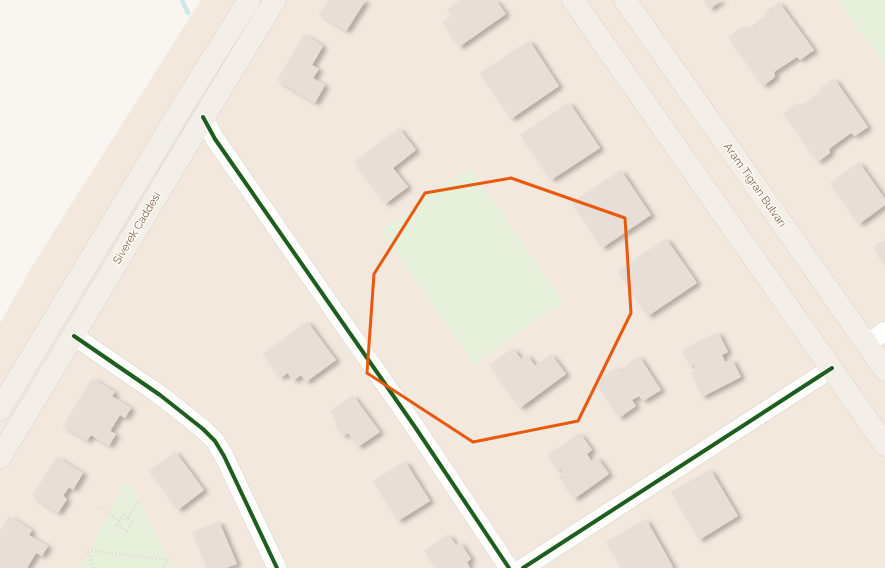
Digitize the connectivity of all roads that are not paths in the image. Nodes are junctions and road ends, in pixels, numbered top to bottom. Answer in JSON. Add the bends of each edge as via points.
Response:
{"nodes":[{"id":1,"x":249,"y":0,"type":"edge"},
{"id":2,"x":275,"y":0,"type":"edge"},
{"id":3,"x":573,"y":0,"type":"edge"},
{"id":4,"x":625,"y":0,"type":"edge"},
{"id":5,"x":203,"y":117,"type":"junction"},
{"id":6,"x":885,"y":331,"type":"edge"},
{"id":7,"x":74,"y":336,"type":"junction"},
{"id":8,"x":867,"y":344,"type":"junction"},
{"id":9,"x":832,"y":368,"type":"junction"},
{"id":10,"x":885,"y":370,"type":"edge"},
{"id":11,"x":0,"y":410,"type":"edge"},
{"id":12,"x":885,"y":445,"type":"edge"},
{"id":13,"x":0,"y":457,"type":"edge"},
{"id":14,"x":277,"y":568,"type":"edge"},
{"id":15,"x":509,"y":568,"type":"edge"},
{"id":16,"x":523,"y":568,"type":"edge"}],
"edges":[{"from":1,"to":11,"type":"main road","name":"Siverek Caddesi"},
{"from":2,"to":5,"type":"main road","name":"Siverek Caddesi"},
{"from":3,"to":9,"type":"main road"},
{"from":4,"to":8,"type":"main road","name":"Aram Tigran Bulvarı"},
{"from":5,"to":7,"type":"main road","name":"Siverek Caddesi"},
{"from":5,"to":15,"type":"street","via":[[215,138],[416,427]]},
{"from":6,"to":8,"type":"street"},
{"from":7,"to":13,"type":"main road","name":"Siverek Caddesi"},
{"from":7,"to":14,"type":"street","via":[[160,395],[215,441]]},
{"from":8,"to":10,"type":"main road","name":"Aram Tigran Bulvarı"},
{"from":9,"to":12,"type":"main road"},
{"from":9,"to":16,"type":"street"}]}
